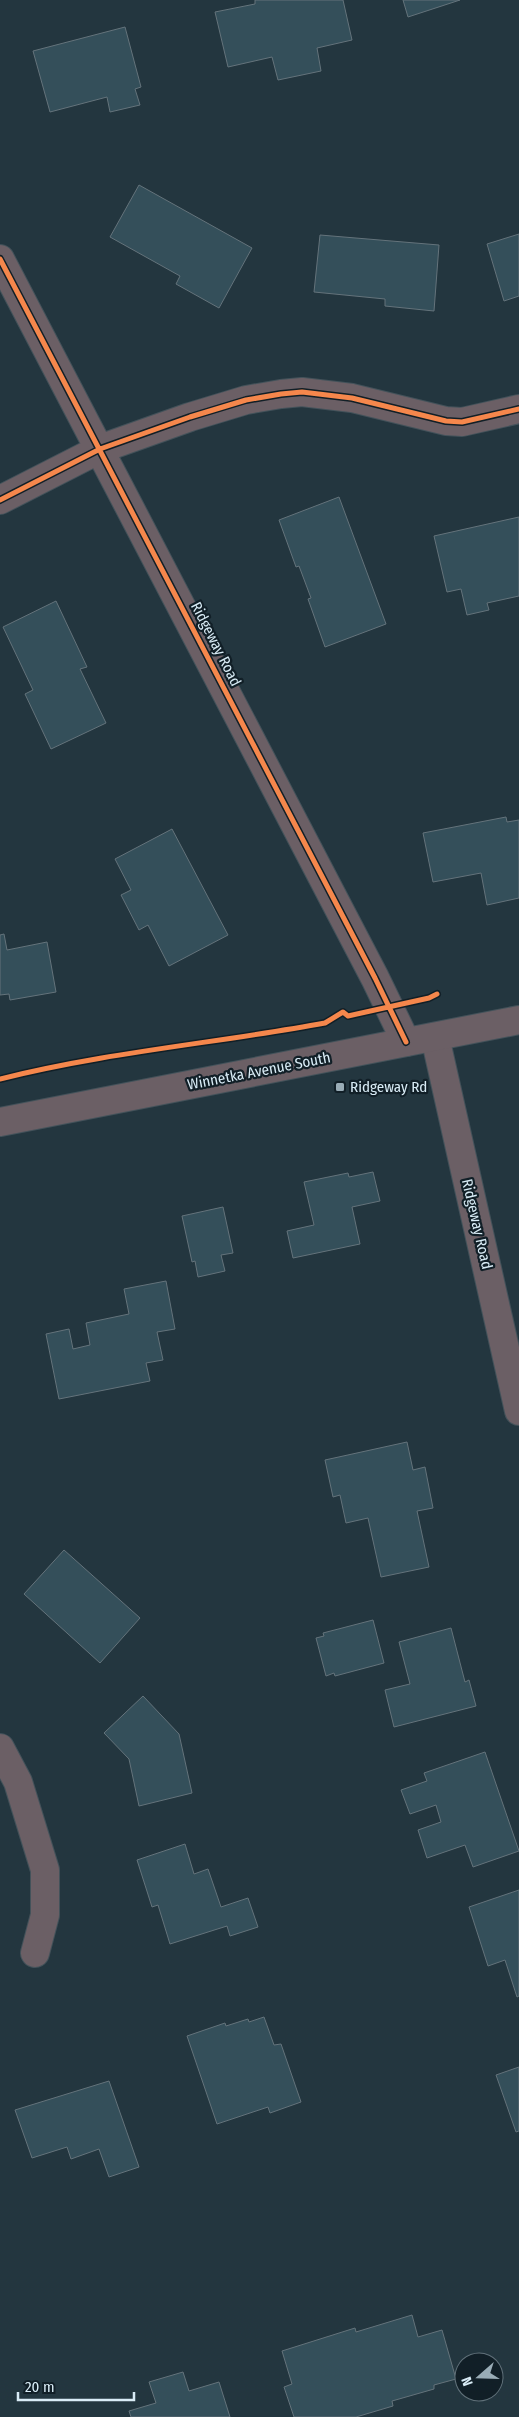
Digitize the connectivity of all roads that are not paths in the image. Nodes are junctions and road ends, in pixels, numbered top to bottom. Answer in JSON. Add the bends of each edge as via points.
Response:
{"nodes":[{"id":1,"x":0,"y":260,"type":"edge"},
{"id":2,"x":519,"y":409,"type":"edge"},
{"id":3,"x":100,"y":449,"type":"junction"},
{"id":4,"x":0,"y":500,"type":"edge"},
{"id":5,"x":519,"y":1020,"type":"edge"},
{"id":6,"x":434,"y":1037,"type":"junction"},
{"id":7,"x":406,"y":1042,"type":"junction"},
{"id":8,"x":0,"y":1122,"type":"edge"},
{"id":9,"x":519,"y":1411,"type":"edge"},
{"id":10,"x":0,"y":1748,"type":"edge"},
{"id":11,"x":35,"y":1953,"type":"dead end"}],
"edges":[{"from":1,"to":3,"type":"street","name":"Ridgeway Road"},
{"from":2,"to":3,"type":"street","via":[[462,422],[446,422],[352,398],[295,393],[246,400]]},
{"from":3,"to":4,"type":"street"},
{"from":3,"to":7,"type":"street","name":"Ridgeway Road"},
{"from":5,"to":6,"type":"street","name":"Winnetka Avenue South"},
{"from":6,"to":7,"type":"street","name":"Winnetka Avenue South"},
{"from":6,"to":9,"type":"street","name":"Ridgeway Road"},
{"from":7,"to":8,"type":"street","name":"Winnetka Avenue South"},
{"from":10,"to":11,"type":"street","via":[[18,1782],[46,1870],[45,1915]]}]}
